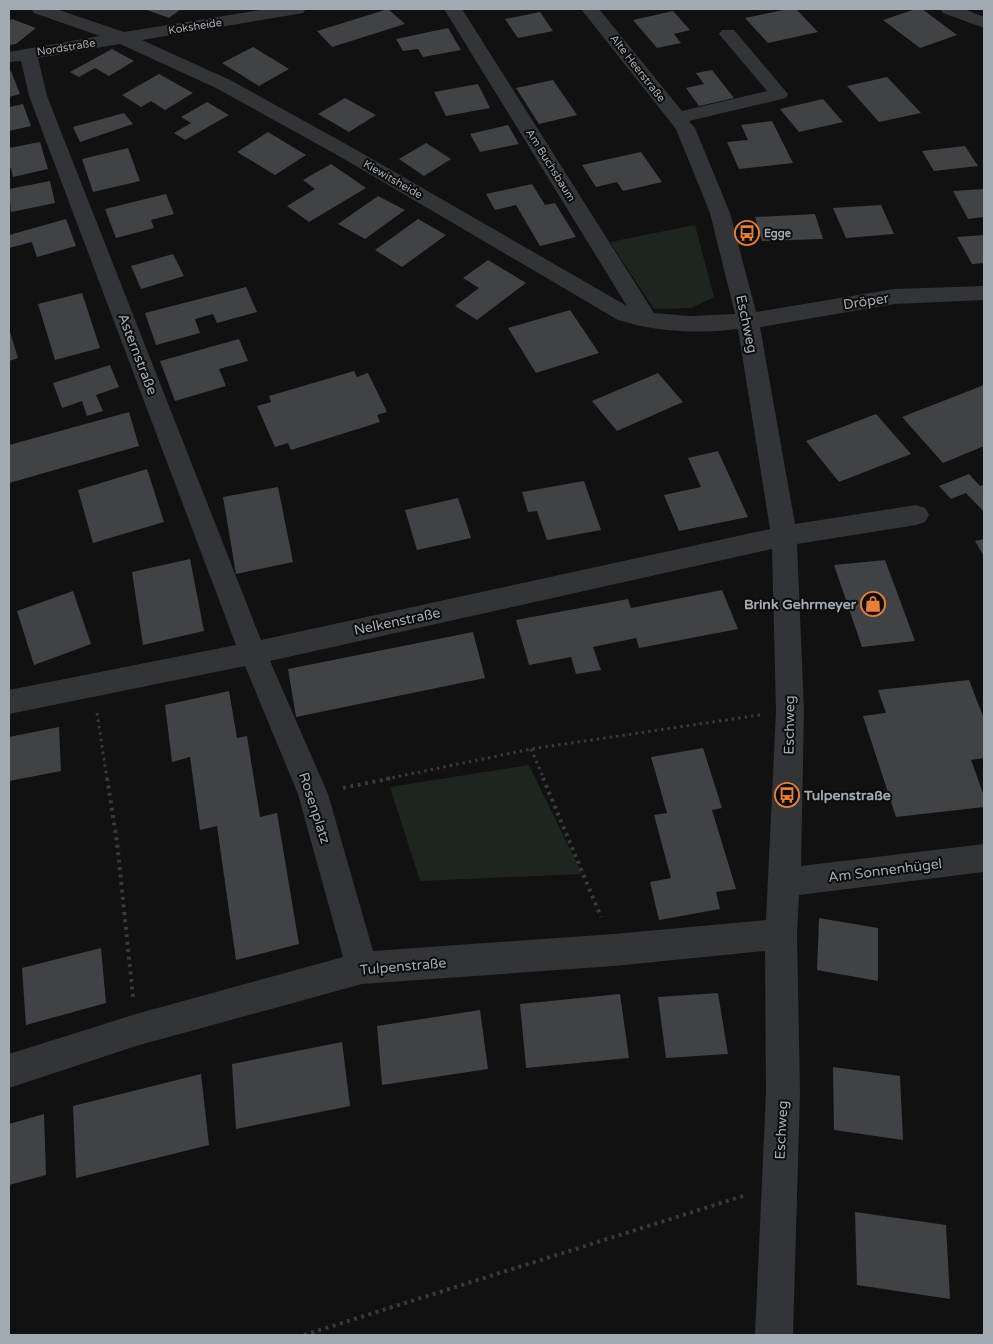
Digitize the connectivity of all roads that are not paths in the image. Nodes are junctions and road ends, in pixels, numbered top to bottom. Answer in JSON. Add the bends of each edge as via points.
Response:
{"nodes":[{"id":1,"x":40,"y":9,"type":"edge"},
{"id":2,"x":453,"y":9,"type":"edge"},
{"id":3,"x":590,"y":9,"type":"edge"},
{"id":4,"x":949,"y":9,"type":"edge"},
{"id":5,"x":288,"y":10,"type":"edge"},
{"id":6,"x":984,"y":23,"type":"edge"},
{"id":7,"x":728,"y":34,"type":"dead end"},
{"id":8,"x":122,"y":38,"type":"junction"},
{"id":9,"x":18,"y":55,"type":"edge"},
{"id":10,"x":681,"y":123,"type":"junction"},
{"id":11,"x":984,"y":293,"type":"edge"},
{"id":12,"x":648,"y":321,"type":"junction"},
{"id":13,"x":748,"y":322,"type":"junction"},
{"id":14,"x":916,"y":515,"type":"dead end"},
{"id":15,"x":784,"y":536,"type":"junction"},
{"id":16,"x":253,"y":653,"type":"junction"},
{"id":17,"x":9,"y":702,"type":"edge"},
{"id":18,"x":984,"y":858,"type":"edge"},
{"id":19,"x":785,"y":882,"type":"junction"},
{"id":20,"x":781,"y":934,"type":"junction"},
{"id":21,"x":362,"y":968,"type":"junction"},
{"id":22,"x":9,"y":1072,"type":"edge"},
{"id":23,"x":774,"y":1335,"type":"edge"}],
"edges":[{"from":1,"to":8,"type":"street","name":"Kiewitsheide"},
{"from":2,"to":12,"type":"street","name":"Am Buchsbaum"},
{"from":3,"to":10,"type":"street","name":"Alte Heerstraße"},
{"from":4,"to":6,"type":"street"},
{"from":5,"to":8,"type":"street","name":"Koksheide"},
{"from":7,"to":10,"type":"street","via":[[779,94]]},
{"from":8,"to":9,"type":"street","name":"Nordstraße"},
{"from":8,"to":12,"type":"street","name":"Kiewitsheide","via":[[222,84],[346,152],[626,315]]},
{"from":9,"to":16,"type":"street","name":"Asternstraße","via":[[38,96]]},
{"from":10,"to":13,"type":"street","name":"Eschweg","via":[[720,213]]},
{"from":11,"to":13,"type":"street","name":"Dröper","via":[[927,293],[882,298]]},
{"from":12,"to":13,"type":"street","name":"Kiewitsheide"},
{"from":13,"to":15,"type":"street","name":"Eschweg"},
{"from":14,"to":15,"type":"street","name":"Nelkenstraße"},
{"from":15,"to":16,"type":"street","name":"Nelkenstraße"},
{"from":15,"to":19,"type":"street","name":"Eschweg","via":[[790,711]]},
{"from":16,"to":17,"type":"street","name":"Nelkenstraße"},
{"from":16,"to":21,"type":"street","name":"Rosenplatz","via":[[313,794]]},
{"from":18,"to":19,"type":"street","name":"Am Sonnenhügel"},
{"from":19,"to":20,"type":"street","name":"Eschweg"},
{"from":20,"to":21,"type":"street","name":"Tulpenstraße"},
{"from":20,"to":23,"type":"street","name":"Eschweg","via":[[784,1093]]},
{"from":21,"to":22,"type":"street","name":"Tulpenstraße","via":[[136,1030]]}]}
